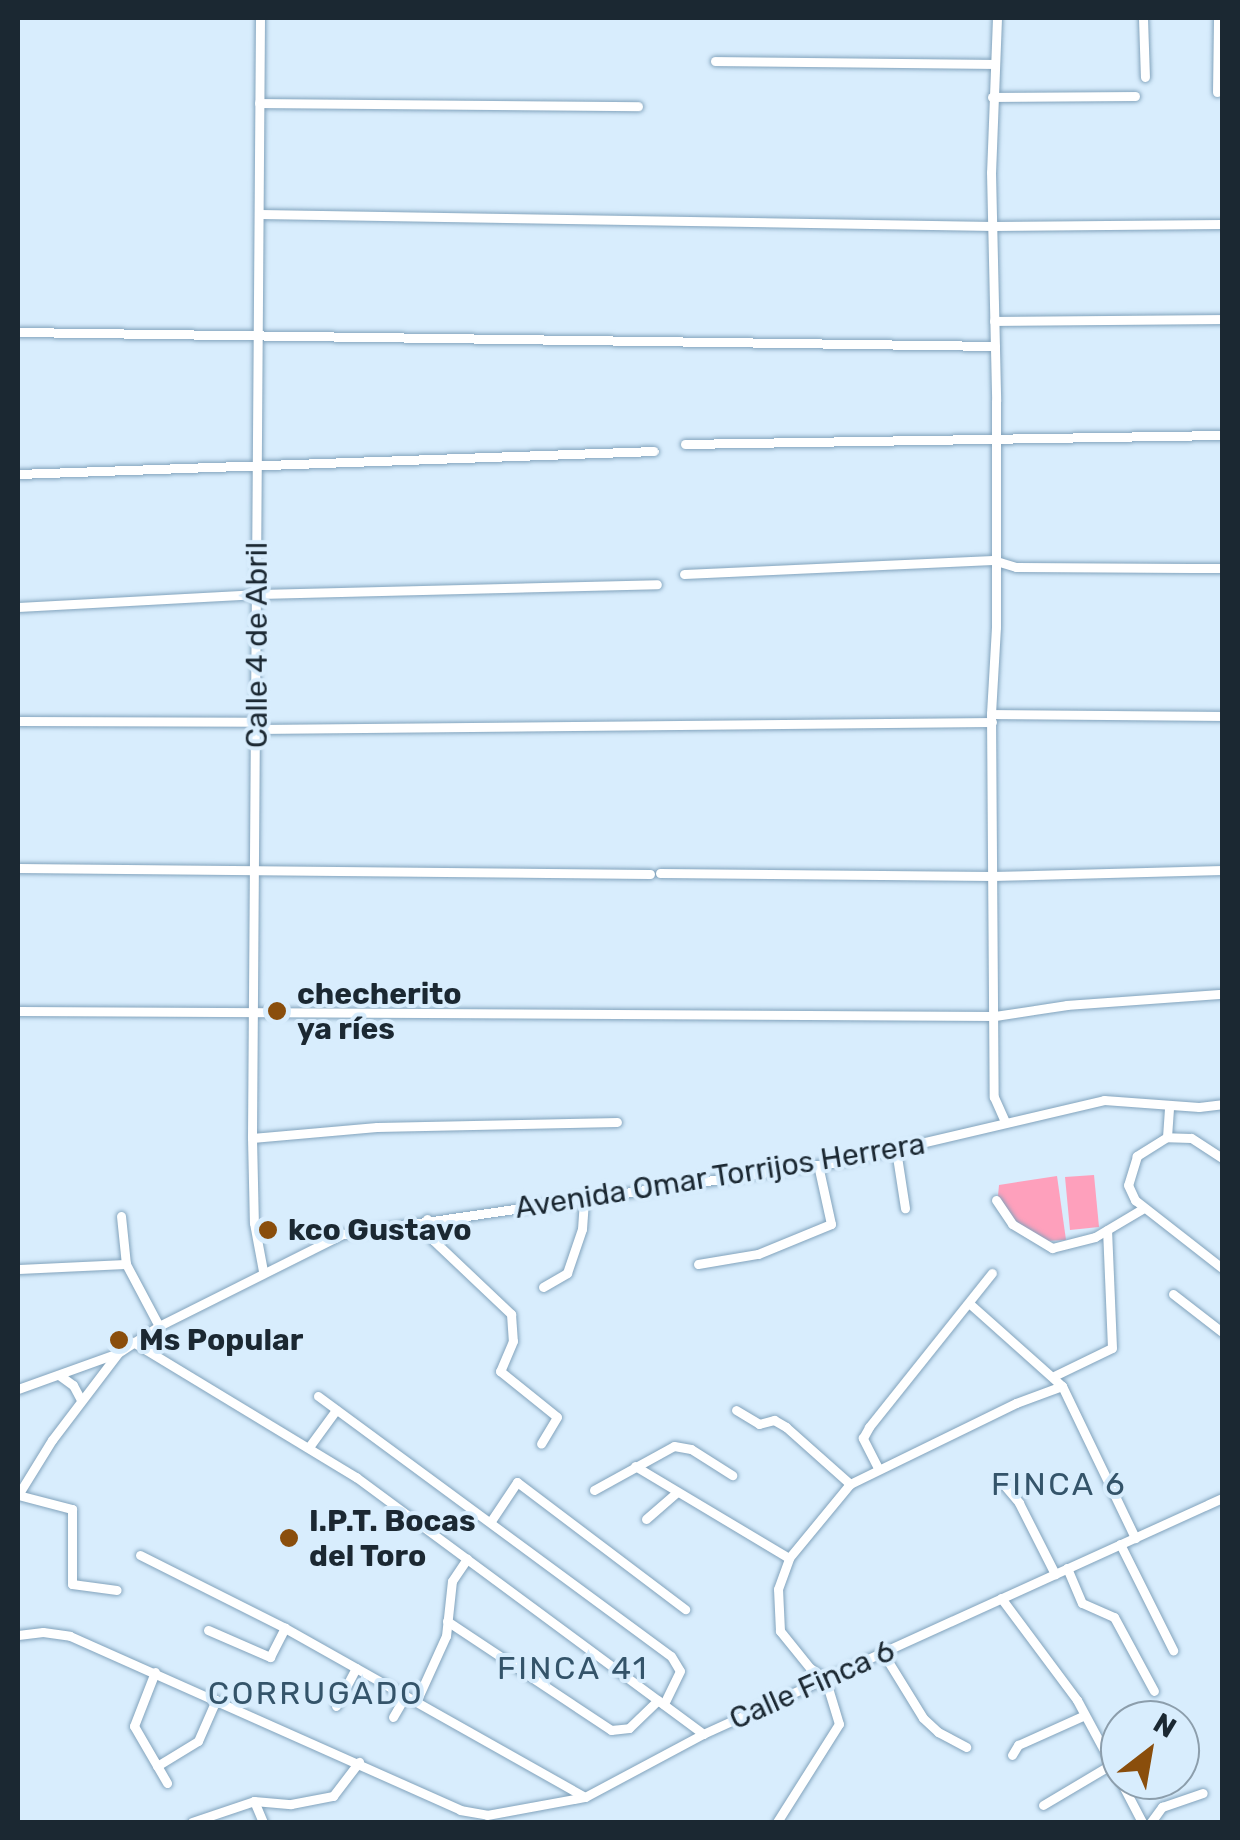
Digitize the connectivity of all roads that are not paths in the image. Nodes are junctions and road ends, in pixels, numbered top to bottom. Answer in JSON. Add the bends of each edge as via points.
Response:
{"nodes":[{"id":1,"x":260,"y":18,"type":"edge"},
{"id":2,"x":997,"y":18,"type":"edge"},
{"id":3,"x":1143,"y":18,"type":"edge"},
{"id":4,"x":1218,"y":18,"type":"edge"},
{"id":5,"x":715,"y":61,"type":"dead end"},
{"id":6,"x":1220,"y":62,"type":"edge"},
{"id":7,"x":993,"y":64,"type":"junction"},
{"id":8,"x":1145,"y":77,"type":"dead end"},
{"id":9,"x":1217,"y":92,"type":"dead end"},
{"id":10,"x":1135,"y":96,"type":"dead end"},
{"id":11,"x":992,"y":97,"type":"junction"},
{"id":12,"x":259,"y":104,"type":"junction"},
{"id":13,"x":638,"y":106,"type":"dead end"},
{"id":14,"x":260,"y":214,"type":"junction"},
{"id":15,"x":1222,"y":224,"type":"edge"},
{"id":16,"x":993,"y":226,"type":"junction"},
{"id":17,"x":1222,"y":319,"type":"edge"},
{"id":18,"x":994,"y":321,"type":"junction"},
{"id":19,"x":18,"y":332,"type":"edge"},
{"id":20,"x":260,"y":337,"type":"junction"},
{"id":21,"x":995,"y":346,"type":"junction"},
{"id":22,"x":1222,"y":435,"type":"edge"},
{"id":23,"x":996,"y":436,"type":"junction"},
{"id":24,"x":685,"y":444,"type":"dead end"},
{"id":25,"x":654,"y":451,"type":"dead end"},
{"id":26,"x":256,"y":465,"type":"junction"},
{"id":27,"x":18,"y":474,"type":"edge"},
{"id":28,"x":994,"y":560,"type":"junction"},
{"id":29,"x":1222,"y":568,"type":"edge"},
{"id":30,"x":684,"y":574,"type":"dead end"},
{"id":31,"x":657,"y":584,"type":"dead end"},
{"id":32,"x":258,"y":594,"type":"junction"},
{"id":33,"x":18,"y":608,"type":"edge"},
{"id":34,"x":1222,"y":716,"type":"edge"},
{"id":35,"x":992,"y":718,"type":"junction"},
{"id":36,"x":18,"y":721,"type":"edge"},
{"id":37,"x":257,"y":725,"type":"junction"},
{"id":38,"x":18,"y":868,"type":"edge"},
{"id":39,"x":1222,"y":870,"type":"edge"},
{"id":40,"x":256,"y":873,"type":"junction"},
{"id":41,"x":992,"y":876,"type":"junction"},
{"id":42,"x":1222,"y":994,"type":"edge"},
{"id":43,"x":18,"y":1011,"type":"edge"},
{"id":44,"x":254,"y":1011,"type":"junction"},
{"id":45,"x":995,"y":1016,"type":"junction"},
{"id":46,"x":1222,"y":1104,"type":"edge"},
{"id":47,"x":1169,"y":1106,"type":"junction"},
{"id":48,"x":617,"y":1122,"type":"dead end"},
{"id":49,"x":1005,"y":1122,"type":"junction"},
{"id":50,"x":1167,"y":1136,"type":"junction"},
{"id":51,"x":252,"y":1138,"type":"junction"},
{"id":52,"x":896,"y":1150,"type":"junction"},
{"id":53,"x":1222,"y":1158,"type":"edge"},
{"id":54,"x":818,"y":1164,"type":"junction"},
{"id":55,"x":584,"y":1199,"type":"junction"},
{"id":56,"x":996,"y":1200,"type":"dead end"},
{"id":57,"x":906,"y":1208,"type":"dead end"},
{"id":58,"x":1144,"y":1208,"type":"junction"},
{"id":59,"x":121,"y":1216,"type":"dead end"},
{"id":60,"x":427,"y":1219,"type":"junction"},
{"id":61,"x":1106,"y":1230,"type":"junction"},
{"id":62,"x":126,"y":1264,"type":"junction"},
{"id":63,"x":698,"y":1264,"type":"dead end"},
{"id":64,"x":1222,"y":1268,"type":"edge"},
{"id":65,"x":18,"y":1269,"type":"edge"},
{"id":66,"x":263,"y":1271,"type":"junction"},
{"id":67,"x":992,"y":1272,"type":"dead end"},
{"id":68,"x":542,"y":1287,"type":"dead end"},
{"id":69,"x":1172,"y":1294,"type":"dead end"},
{"id":70,"x":970,"y":1304,"type":"junction"},
{"id":71,"x":159,"y":1326,"type":"junction"},
{"id":72,"x":1222,"y":1332,"type":"edge"},
{"id":73,"x":133,"y":1342,"type":"junction"},
{"id":74,"x":118,"y":1354,"type":"junction"},
{"id":75,"x":59,"y":1374,"type":"junction"},
{"id":76,"x":1054,"y":1376,"type":"junction"},
{"id":77,"x":1062,"y":1386,"type":"junction"},
{"id":78,"x":18,"y":1389,"type":"edge"},
{"id":79,"x":318,"y":1396,"type":"dead end"},
{"id":80,"x":81,"y":1400,"type":"junction"},
{"id":81,"x":336,"y":1410,"type":"junction"},
{"id":82,"x":736,"y":1410,"type":"dead end"},
{"id":83,"x":541,"y":1444,"type":"dead end"},
{"id":84,"x":309,"y":1447,"type":"junction"},
{"id":85,"x":635,"y":1466,"type":"junction"},
{"id":86,"x":878,"y":1468,"type":"junction"},
{"id":87,"x":732,"y":1476,"type":"dead end"},
{"id":88,"x":1000,"y":1480,"type":"dead end"},
{"id":89,"x":850,"y":1484,"type":"junction"},
{"id":90,"x":594,"y":1490,"type":"dead end"},
{"id":91,"x":677,"y":1492,"type":"junction"},
{"id":92,"x":18,"y":1495,"type":"edge"},
{"id":93,"x":1222,"y":1498,"type":"edge"},
{"id":94,"x":646,"y":1520,"type":"dead end"},
{"id":95,"x":492,"y":1521,"type":"junction"},
{"id":96,"x":1135,"y":1538,"type":"junction"},
{"id":97,"x":1120,"y":1544,"type":"junction"},
{"id":98,"x":140,"y":1555,"type":"dead end"},
{"id":99,"x":789,"y":1558,"type":"junction"},
{"id":100,"x":467,"y":1559,"type":"junction"},
{"id":101,"x":1067,"y":1568,"type":"junction"},
{"id":102,"x":1055,"y":1574,"type":"junction"},
{"id":103,"x":117,"y":1590,"type":"dead end"},
{"id":104,"x":1002,"y":1598,"type":"junction"},
{"id":105,"x":685,"y":1610,"type":"dead end"},
{"id":106,"x":447,"y":1621,"type":"junction"},
{"id":107,"x":286,"y":1628,"type":"junction"},
{"id":108,"x":208,"y":1630,"type":"dead end"},
{"id":109,"x":18,"y":1636,"type":"edge"},
{"id":110,"x":1172,"y":1650,"type":"dead end"},
{"id":111,"x":883,"y":1653,"type":"junction"},
{"id":112,"x":356,"y":1668,"type":"junction"},
{"id":113,"x":155,"y":1672,"type":"junction"},
{"id":114,"x":825,"y":1678,"type":"junction"},
{"id":115,"x":1154,"y":1691,"type":"dead end"},
{"id":116,"x":405,"y":1696,"type":"junction"},
{"id":117,"x":216,"y":1700,"type":"junction"},
{"id":118,"x":416,"y":1702,"type":"junction"},
{"id":119,"x":661,"y":1702,"type":"junction"},
{"id":120,"x":336,"y":1706,"type":"dead end"},
{"id":121,"x":1086,"y":1715,"type":"junction"},
{"id":122,"x":393,"y":1716,"type":"dead end"},
{"id":123,"x":702,"y":1734,"type":"junction"},
{"id":124,"x":1100,"y":1741,"type":"edge"},
{"id":125,"x":966,"y":1747,"type":"dead end"},
{"id":126,"x":1012,"y":1755,"type":"dead end"},
{"id":127,"x":359,"y":1762,"type":"junction"},
{"id":128,"x":157,"y":1766,"type":"junction"},
{"id":129,"x":1100,"y":1771,"type":"edge"},
{"id":130,"x":167,"y":1783,"type":"dead end"},
{"id":131,"x":1202,"y":1793,"type":"dead end"},
{"id":132,"x":585,"y":1796,"type":"junction"},
{"id":133,"x":254,"y":1801,"type":"junction"},
{"id":134,"x":1042,"y":1805,"type":"dead end"},
{"id":135,"x":488,"y":1819,"type":"edge"},
{"id":136,"x":192,"y":1822,"type":"edge"},
{"id":137,"x":263,"y":1822,"type":"edge"},
{"id":138,"x":778,"y":1822,"type":"edge"},
{"id":139,"x":1151,"y":1822,"type":"edge"}],
"edges":[{"from":1,"to":12,"type":"street","name":"Calle 4 de Abril"},
{"from":2,"to":7,"type":"street"},
{"from":3,"to":8,"type":"street"},
{"from":4,"to":6,"type":"street"},
{"from":5,"to":7,"type":"street"},
{"from":6,"to":9,"type":"street"},
{"from":7,"to":11,"type":"street"},
{"from":10,"to":11,"type":"street"},
{"from":11,"to":16,"type":"street"},
{"from":12,"to":13,"type":"street"},
{"from":12,"to":14,"type":"street","name":"Calle 4 de Abril"},
{"from":14,"to":16,"type":"street"},
{"from":14,"to":20,"type":"street","name":"Calle 4 de Abril"},
{"from":15,"to":16,"type":"street"},
{"from":16,"to":18,"type":"street"},
{"from":17,"to":18,"type":"street"},
{"from":18,"to":21,"type":"street"},
{"from":19,"to":20,"type":"street"},
{"from":20,"to":21,"type":"street"},
{"from":20,"to":26,"type":"street","name":"Calle 4 de Abril"},
{"from":21,"to":23,"type":"street"},
{"from":22,"to":23,"type":"street"},
{"from":23,"to":24,"type":"street"},
{"from":23,"to":28,"type":"street"},
{"from":25,"to":26,"type":"street"},
{"from":26,"to":27,"type":"street"},
{"from":26,"to":32,"type":"street","name":"Calle 4 de Abril"},
{"from":28,"to":29,"type":"street","via":[[1016,567]]},
{"from":28,"to":30,"type":"street"},
{"from":28,"to":35,"type":"street"},
{"from":31,"to":32,"type":"street"},
{"from":32,"to":33,"type":"street"},
{"from":32,"to":37,"type":"street","name":"Calle 4 de Abril"},
{"from":34,"to":35,"type":"street"},
{"from":35,"to":37,"type":"street"},
{"from":35,"to":41,"type":"street"},
{"from":36,"to":37,"type":"street"},
{"from":37,"to":40,"type":"street","name":"Calle 4 de Abril"},
{"from":38,"to":40,"type":"street"},
{"from":39,"to":41,"type":"street"},
{"from":40,"to":41,"type":"street"},
{"from":40,"to":44,"type":"street","name":"Calle 4 de Abril"},
{"from":41,"to":45,"type":"street"},
{"from":42,"to":45,"type":"street"},
{"from":43,"to":44,"type":"street"},
{"from":44,"to":45,"type":"street"},
{"from":44,"to":51,"type":"street","name":"Calle 4 de Abril"},
{"from":45,"to":49,"type":"street","via":[[994,1097]]},
{"from":46,"to":47,"type":"street","name":"Avenida Omar Torrijos Herrera"},
{"from":47,"to":49,"type":"street","name":"Avenida Omar Torrijos Herrera","via":[[1104,1100]]},
{"from":47,"to":50,"type":"street"},
{"from":48,"to":51,"type":"street","via":[[395,1126]]},
{"from":49,"to":52,"type":"street","name":"Avenida Omar Torrijos Herrera"},
{"from":50,"to":53,"type":"street","via":[[1191,1138]]},
{"from":50,"to":58,"type":"street","via":[[1143,1148],[1131,1165],[1130,1193]]},
{"from":51,"to":66,"type":"street","name":"Calle 4 de Abril"},
{"from":52,"to":54,"type":"street","name":"Avenida Omar Torrijos Herrera"},
{"from":52,"to":57,"type":"street"},
{"from":54,"to":55,"type":"street","name":"Avenida Omar Torrijos Herrera"},
{"from":54,"to":63,"type":"street","via":[[831,1224],[758,1254]]},
{"from":55,"to":60,"type":"street","name":"Avenida Omar Torrijos Herrera"},
{"from":55,"to":68,"type":"street","via":[[567,1273]]},
{"from":56,"to":61,"type":"street","via":[[1012,1224],[1052,1248]]},
{"from":58,"to":61,"type":"street"},
{"from":58,"to":64,"type":"street"},
{"from":59,"to":62,"type":"street"},
{"from":60,"to":66,"type":"street","name":"Avenida Omar Torrijos Herrera","via":[[342,1234]]},
{"from":60,"to":83,"type":"street","via":[[433,1240],[512,1314],[512,1341],[500,1371],[557,1417]]},
{"from":61,"to":76,"type":"street","via":[[1112,1348]]},
{"from":62,"to":65,"type":"street"},
{"from":62,"to":71,"type":"street"},
{"from":66,"to":71,"type":"street","name":"Avenida Omar Torrijos Herrera"},
{"from":67,"to":70,"type":"street"},
{"from":69,"to":72,"type":"street"},
{"from":70,"to":76,"type":"street"},
{"from":70,"to":86,"type":"street","via":[[869,1427],[863,1438]]},
{"from":71,"to":73,"type":"street","name":"Avenida Omar Torrijos Herrera"},
{"from":73,"to":74,"type":"street","name":"Avenida Omar Torrijos Herrera"},
{"from":73,"to":84,"type":"street","name":"Calle Finca 6"},
{"from":74,"to":75,"type":"street"},
{"from":74,"to":80,"type":"street","name":"Avenida Omar Torrijos Herrera"},
{"from":75,"to":78,"type":"street"},
{"from":75,"to":80,"type":"street"},
{"from":76,"to":77,"type":"street"},
{"from":77,"to":86,"type":"street"},
{"from":77,"to":96,"type":"street"},
{"from":79,"to":81,"type":"street"},
{"from":80,"to":92,"type":"street","name":"Avenida Omar Torrijos Herrera"},
{"from":81,"to":84,"type":"street"},
{"from":81,"to":95,"type":"street"},
{"from":82,"to":89,"type":"street","via":[[759,1424],[774,1420],[786,1427]]},
{"from":84,"to":100,"type":"street","name":"Calle Finca 6"},
{"from":85,"to":87,"type":"street","via":[[674,1446]]},
{"from":85,"to":90,"type":"street"},
{"from":85,"to":91,"type":"street"},
{"from":86,"to":89,"type":"street"},
{"from":88,"to":102,"type":"street"},
{"from":89,"to":99,"type":"street"},
{"from":91,"to":94,"type":"street"},
{"from":91,"to":99,"type":"street"},
{"from":92,"to":103,"type":"street","via":[[72,1510],[72,1584]]},
{"from":93,"to":96,"type":"street","name":"Calle Finca 6"},
{"from":95,"to":105,"type":"street","via":[[517,1482]]},
{"from":95,"to":119,"type":"street","via":[[676,1660],[679,1677]]},
{"from":96,"to":97,"type":"street","name":"Calle Finca 6"},
{"from":97,"to":101,"type":"street","name":"Calle Finca 6"},
{"from":97,"to":110,"type":"street"},
{"from":98,"to":107,"type":"street"},
{"from":99,"to":114,"type":"street","via":[[778,1590],[780,1631]]},
{"from":100,"to":106,"type":"street","via":[[452,1581]]},
{"from":100,"to":119,"type":"street","name":"Calle Finca 6"},
{"from":101,"to":102,"type":"street","name":"Calle Finca 6"},
{"from":101,"to":115,"type":"street","via":[[1082,1603],[1114,1616]]},
{"from":102,"to":104,"type":"street","name":"Calle Finca 6"},
{"from":104,"to":111,"type":"street","name":"Calle Finca 6"},
{"from":104,"to":121,"type":"street"},
{"from":106,"to":118,"type":"street"},
{"from":106,"to":119,"type":"street","via":[[611,1730],[629,1728]]},
{"from":107,"to":108,"type":"street","via":[[270,1657]]},
{"from":107,"to":112,"type":"street"},
{"from":109,"to":113,"type":"street","via":[[70,1636]]},
{"from":111,"to":114,"type":"street","name":"Calle Finca 6"},
{"from":111,"to":125,"type":"street","via":[[923,1718]]},
{"from":112,"to":116,"type":"street"},
{"from":112,"to":120,"type":"street"},
{"from":113,"to":117,"type":"street"},
{"from":113,"to":128,"type":"street","via":[[134,1726]]},
{"from":114,"to":123,"type":"street","name":"Calle Finca 6"},
{"from":114,"to":138,"type":"street","via":[[839,1724]]},
{"from":116,"to":118,"type":"street"},
{"from":116,"to":122,"type":"street"},
{"from":117,"to":127,"type":"street"},
{"from":117,"to":128,"type":"street","via":[[198,1741]]},
{"from":118,"to":132,"type":"street"},
{"from":119,"to":123,"type":"street","name":"Calle Finca 6"},
{"from":121,"to":124,"type":"street"},
{"from":121,"to":126,"type":"street","via":[[1018,1744]]},
{"from":123,"to":132,"type":"street"},
{"from":127,"to":133,"type":"street","via":[[333,1796],[291,1804]]},
{"from":127,"to":135,"type":"street"},
{"from":128,"to":130,"type":"street"},
{"from":129,"to":134,"type":"street"},
{"from":131,"to":139,"type":"street","via":[[1162,1807]]},
{"from":132,"to":135,"type":"street"},
{"from":133,"to":136,"type":"street"},
{"from":133,"to":137,"type":"street"}]}
